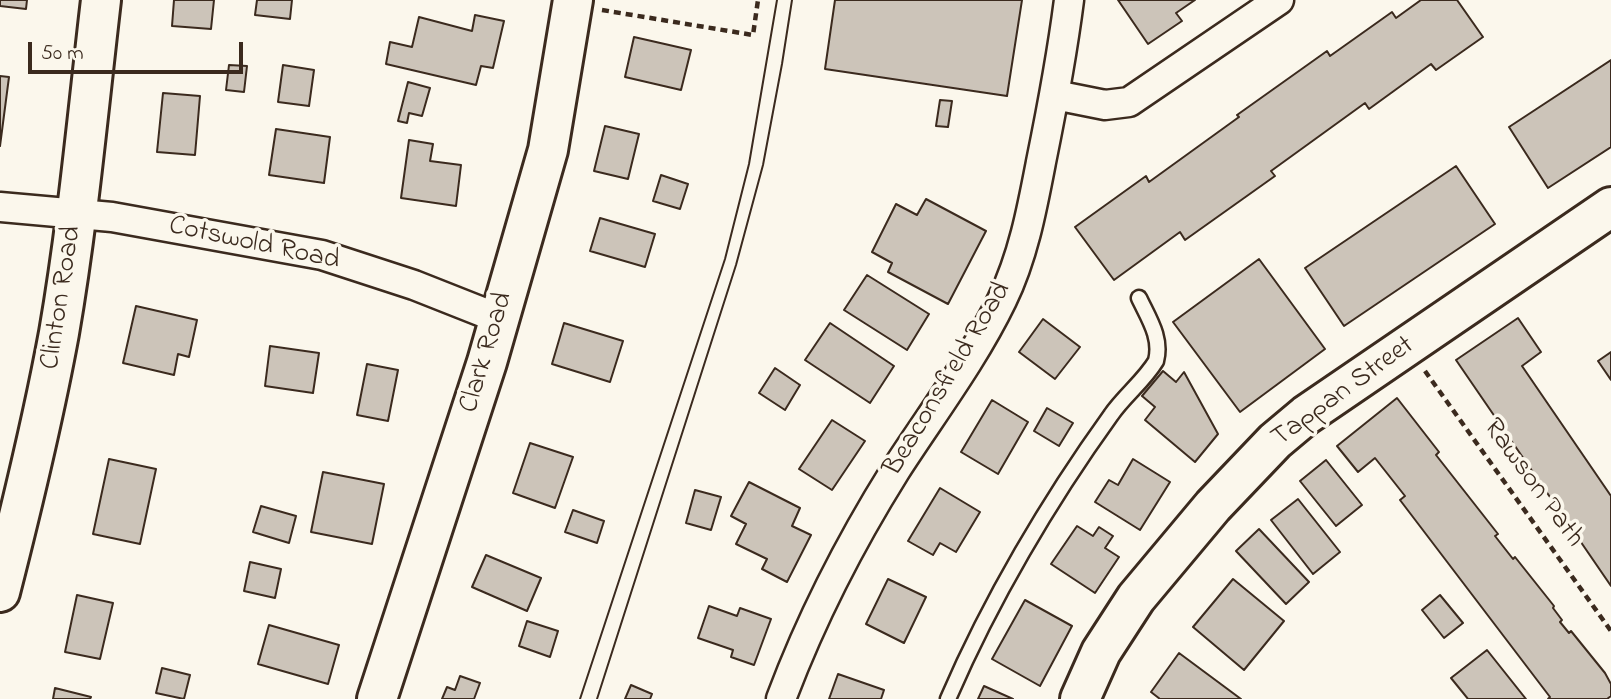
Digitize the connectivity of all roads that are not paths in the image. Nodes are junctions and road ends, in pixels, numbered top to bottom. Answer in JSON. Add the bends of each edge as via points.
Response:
{"nodes":[{"id":1,"x":102,"y":0,"type":"edge"},
{"id":2,"x":1069,"y":0,"type":"edge"},
{"id":3,"x":1279,"y":0,"type":"edge"},
{"id":4,"x":586,"y":5,"type":"edge"},
{"id":5,"x":1055,"y":95,"type":"junction"},
{"id":6,"x":0,"y":206,"type":"edge"},
{"id":7,"x":1611,"y":207,"type":"edge"},
{"id":8,"x":77,"y":213,"type":"junction"},
{"id":9,"x":1139,"y":298,"type":"dead end"},
{"id":10,"x":500,"y":319,"type":"junction"},
{"id":11,"x":0,"y":592,"type":"edge"},
{"id":12,"x":377,"y":699,"type":"edge"},
{"id":13,"x":781,"y":699,"type":"edge"},
{"id":14,"x":948,"y":699,"type":"edge"},
{"id":15,"x":1080,"y":699,"type":"edge"}],
"edges":[{"from":1,"to":8,"type":"street","name":"Clinton Road"},
{"from":2,"to":5,"type":"street","name":"Beaconsfield Road"},
{"from":3,"to":5,"type":"street","via":[[1129,102],[1105,105]]},
{"from":4,"to":10,"type":"street","name":"Clark Road"},
{"from":5,"to":13,"type":"street","name":"Beaconsfield Road","via":[[1025,235],[1005,293],[859,532],[821,605]]},
{"from":6,"to":8,"type":"street","name":"Cotswold Road"},
{"from":7,"to":15,"type":"street","name":"Tappan Street","via":[[1275,440],[1136,598],[1101,652]]},
{"from":8,"to":10,"type":"street","name":"Cotswold Road","via":[[322,255]]},
{"from":8,"to":11,"type":"street","name":"Clinton Road","via":[[46,402]]},
{"from":9,"to":14,"type":"lane","via":[[1157,340],[1156,361],[1111,415],[1038,528],[995,602]]},
{"from":10,"to":12,"type":"street","name":"Clark Road"}]}
